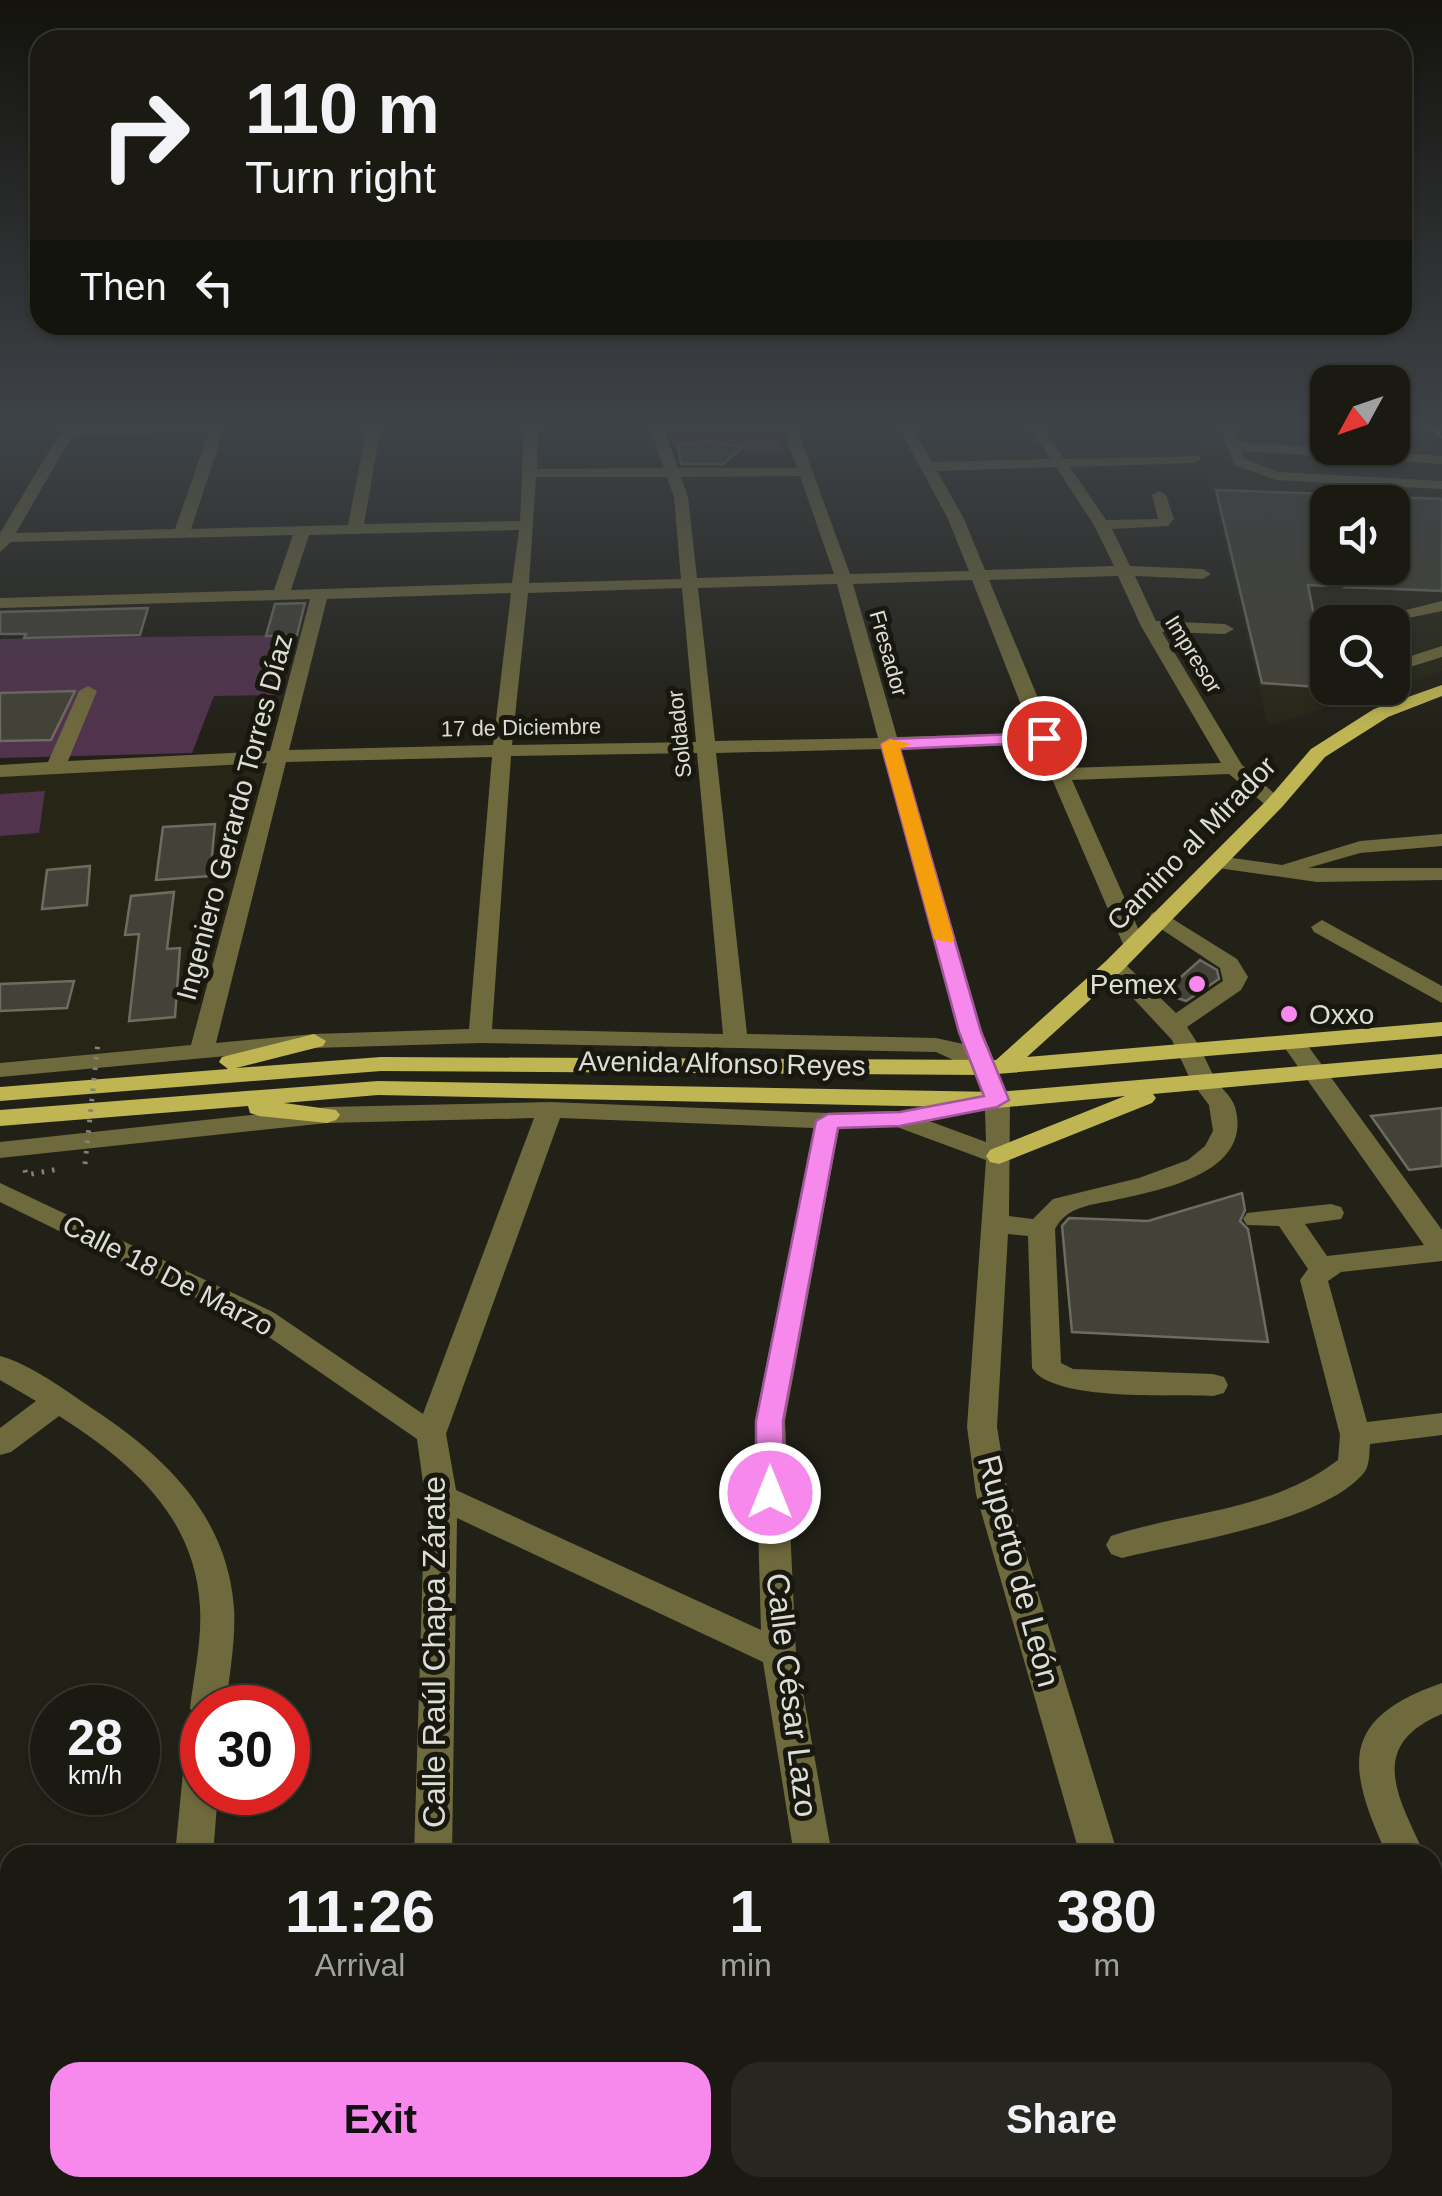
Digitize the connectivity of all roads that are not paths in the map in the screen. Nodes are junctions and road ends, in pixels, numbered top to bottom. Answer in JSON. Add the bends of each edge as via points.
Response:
{"nodes":[{"id":1,"x":183,"y":528,"type":"edge"},
{"id":2,"x":343,"y":528,"type":"edge"},
{"id":3,"x":527,"y":528,"type":"edge"},
{"id":4,"x":683,"y":528,"type":"edge"},
{"id":5,"x":826,"y":528,"type":"edge"},
{"id":6,"x":959,"y":528,"type":"edge"},
{"id":7,"x":1104,"y":528,"type":"edge"},
{"id":8,"x":303,"y":530,"type":"junction"},
{"id":9,"x":182,"y":532,"type":"junction"},
{"id":10,"x":2,"y":541,"type":"edge"},
{"id":11,"x":1122,"y":570,"type":"junction"},
{"id":12,"x":1202,"y":574,"type":"dead end"},
{"id":13,"x":980,"y":576,"type":"junction"},
{"id":14,"x":844,"y":581,"type":"junction"},
{"id":15,"x":688,"y":584,"type":"junction"},
{"id":16,"x":518,"y":589,"type":"junction"},
{"id":17,"x":319,"y":597,"type":"junction"},
{"id":18,"x":280,"y":598,"type":"junction"},
{"id":19,"x":0,"y":603,"type":"edge"},
{"id":20,"x":1442,"y":606,"type":"edge"},
{"id":21,"x":1410,"y":613,"type":"edge"},
{"id":22,"x":1150,"y":626,"type":"junction"},
{"id":23,"x":1225,"y":629,"type":"dead end"},
{"id":24,"x":1442,"y":650,"type":"edge"},
{"id":25,"x":1410,"y":661,"type":"edge"},
{"id":26,"x":88,"y":691,"type":"dead end"},
{"id":27,"x":1439,"y":694,"type":"edge"},
{"id":28,"x":1044,"y":738,"type":"junction"},
{"id":29,"x":890,"y":744,"type":"junction"},
{"id":30,"x":706,"y":750,"type":"junction"},
{"id":31,"x":502,"y":752,"type":"junction"},
{"id":32,"x":278,"y":756,"type":"junction"},
{"id":33,"x":56,"y":767,"type":"junction"},
{"id":34,"x":1234,"y":768,"type":"junction"},
{"id":35,"x":0,"y":771,"type":"edge"},
{"id":36,"x":1062,"y":774,"type":"junction"},
{"id":37,"x":1275,"y":803,"type":"junction"},
{"id":38,"x":1442,"y":840,"type":"edge"},
{"id":39,"x":1411,"y":841,"type":"junction"},
{"id":40,"x":1218,"y":862,"type":"junction"},
{"id":41,"x":1283,"y":872,"type":"junction"},
{"id":42,"x":1437,"y":875,"type":"edge"},
{"id":43,"x":1160,"y":918,"type":"junction"},
{"id":44,"x":1322,"y":928,"type":"dead end"},
{"id":45,"x":1134,"y":944,"type":"junction"},
{"id":46,"x":1114,"y":966,"type":"junction"},
{"id":47,"x":1442,"y":996,"type":"edge"},
{"id":48,"x":1173,"y":1026,"type":"junction"},
{"id":49,"x":1442,"y":1029,"type":"edge"},
{"id":50,"x":480,"y":1036,"type":"junction"},
{"id":51,"x":736,"y":1041,"type":"junction"},
{"id":52,"x":314,"y":1042,"type":"junction"},
{"id":53,"x":1294,"y":1044,"type":"junction"},
{"id":54,"x":202,"y":1050,"type":"junction"},
{"id":55,"x":1192,"y":1053,"type":"junction"},
{"id":56,"x":1442,"y":1061,"type":"edge"},
{"id":57,"x":994,"y":1068,"type":"junction"},
{"id":58,"x":0,"y":1070,"type":"edge"},
{"id":59,"x":1317,"y":1074,"type":"junction"},
{"id":60,"x":163,"y":1079,"type":"junction"},
{"id":61,"x":1204,"y":1082,"type":"junction"},
{"id":62,"x":1170,"y":1087,"type":"junction"},
{"id":63,"x":0,"y":1094,"type":"edge"},
{"id":64,"x":997,"y":1100,"type":"junction"},
{"id":65,"x":194,"y":1101,"type":"junction"},
{"id":66,"x":550,"y":1110,"type":"junction"},
{"id":67,"x":327,"y":1115,"type":"junction"},
{"id":68,"x":0,"y":1118,"type":"edge"},
{"id":69,"x":900,"y":1119,"type":"junction"},
{"id":70,"x":828,"y":1121,"type":"junction"},
{"id":71,"x":0,"y":1150,"type":"edge"},
{"id":72,"x":1000,"y":1156,"type":"junction"},
{"id":73,"x":0,"y":1191,"type":"edge"},
{"id":74,"x":1331,"y":1213,"type":"dead end"},
{"id":75,"x":1286,"y":1216,"type":"junction"},
{"id":76,"x":1257,"y":1219,"type":"dead end"},
{"id":77,"x":992,"y":1223,"type":"junction"},
{"id":78,"x":1040,"y":1229,"type":"junction"},
{"id":79,"x":1442,"y":1252,"type":"edge"},
{"id":80,"x":1322,"y":1269,"type":"junction"},
{"id":81,"x":0,"y":1366,"type":"edge"},
{"id":82,"x":1213,"y":1385,"type":"dead end"},
{"id":83,"x":57,"y":1401,"type":"junction"},
{"id":84,"x":1442,"y":1424,"type":"edge"},
{"id":85,"x":431,"y":1434,"type":"junction"},
{"id":86,"x":1354,"y":1435,"type":"junction"},
{"id":87,"x":0,"y":1444,"type":"edge"},
{"id":88,"x":441,"y":1497,"type":"junction"},
{"id":89,"x":1122,"y":1545,"type":"dead end"},
{"id":90,"x":779,"y":1654,"type":"junction"},
{"id":91,"x":210,"y":1685,"type":"edge"},
{"id":92,"x":1442,"y":1698,"type":"edge"},
{"id":93,"x":197,"y":1815,"type":"edge"},
{"id":94,"x":195,"y":1845,"type":"edge"},
{"id":95,"x":433,"y":1845,"type":"edge"},
{"id":96,"x":811,"y":1845,"type":"edge"},
{"id":97,"x":1096,"y":1845,"type":"edge"},
{"id":98,"x":1402,"y":1845,"type":"edge"}],
"edges":[{"from":1,"to":9,"type":"street"},
{"from":2,"to":8,"type":"street"},
{"from":3,"to":16,"type":"street"},
{"from":4,"to":15,"type":"street","name":"Soldador"},
{"from":5,"to":14,"type":"street","name":"Fresador"},
{"from":6,"to":13,"type":"street"},
{"from":7,"to":11,"type":"street","name":"Impresor"},
{"from":8,"to":9,"type":"street"},
{"from":8,"to":18,"type":"street","name":"Ingeniero Gerardo Torres Díaz"},
{"from":9,"to":10,"type":"street"},
{"from":11,"to":12,"type":"street"},
{"from":11,"to":13,"type":"street"},
{"from":11,"to":22,"type":"street","name":"Impresor"},
{"from":13,"to":14,"type":"street"},
{"from":13,"to":28,"type":"street"},
{"from":14,"to":15,"type":"street"},
{"from":14,"to":29,"type":"street","name":"Fresador"},
{"from":15,"to":16,"type":"street"},
{"from":15,"to":30,"type":"street","name":"Soldador"},
{"from":16,"to":17,"type":"street"},
{"from":16,"to":31,"type":"street"},
{"from":17,"to":18,"type":"street"},
{"from":17,"to":32,"type":"street","name":"Ingeniero Gerardo Torres Díaz"},
{"from":18,"to":19,"type":"street"},
{"from":20,"to":21,"type":"street"},
{"from":22,"to":23,"type":"street"},
{"from":22,"to":34,"type":"street","name":"Impresor"},
{"from":24,"to":25,"type":"street"},
{"from":26,"to":33,"type":"street"},
{"from":27,"to":37,"type":"main road","name":"Camino al Mirador","via":[[1349,730],[1318,753]]},
{"from":28,"to":29,"type":"street","name":"17 de Diciembre"},
{"from":28,"to":36,"type":"street"},
{"from":29,"to":30,"type":"street","name":"17 de Diciembre"},
{"from":29,"to":57,"type":"street","name":"Fresador","via":[[970,1032]]},
{"from":30,"to":31,"type":"street","name":"17 de Diciembre"},
{"from":30,"to":51,"type":"street","name":"Soldador"},
{"from":31,"to":32,"type":"street","name":"17 de Diciembre"},
{"from":31,"to":50,"type":"street"},
{"from":32,"to":33,"type":"street","name":"17 de Diciembre"},
{"from":32,"to":54,"type":"street","name":"Ingeniero Gerardo Torres Díaz"},
{"from":33,"to":35,"type":"street","name":"17 de Diciembre"},
{"from":34,"to":36,"type":"street"},
{"from":34,"to":37,"type":"street","name":"Impresor"},
{"from":36,"to":45,"type":"street"},
{"from":37,"to":40,"type":"main road","name":"Camino al Mirador"},
{"from":38,"to":39,"type":"street"},
{"from":39,"to":41,"type":"street","via":[[1329,854]]},
{"from":39,"to":42,"type":"street"},
{"from":40,"to":41,"type":"street"},
{"from":40,"to":43,"type":"main road","name":"Camino al Mirador"},
{"from":41,"to":42,"type":"street"},
{"from":43,"to":45,"type":"main road","name":"Camino al Mirador"},
{"from":43,"to":48,"type":"street","via":[[1229,964],[1237,977]]},
{"from":44,"to":47,"type":"street"},
{"from":45,"to":46,"type":"main road","name":"Camino al Mirador"},
{"from":46,"to":48,"type":"street"},
{"from":46,"to":57,"type":"main road","name":"Camino al Mirador"},
{"from":48,"to":55,"type":"street"},
{"from":49,"to":53,"type":"main road","name":"Avenida Alfonso Reyes"},
{"from":50,"to":51,"type":"street"},
{"from":50,"to":52,"type":"street"},
{"from":51,"to":57,"type":"street","via":[[936,1045]]},
{"from":52,"to":54,"type":"street"},
{"from":52,"to":60,"type":"main road"},
{"from":53,"to":55,"type":"main road","name":"Avenida Alfonso Reyes"},
{"from":53,"to":59,"type":"street"},
{"from":54,"to":58,"type":"street"},
{"from":55,"to":57,"type":"main road","name":"Avenida Alfonso Reyes"},
{"from":55,"to":61,"type":"street"},
{"from":56,"to":59,"type":"main road","name":"Avenida Alfonso Reyes"},
{"from":57,"to":60,"type":"main road","name":"Avenida Alfonso Reyes","via":[[381,1064]]},
{"from":57,"to":64,"type":"main road"},
{"from":59,"to":61,"type":"main road","name":"Avenida Alfonso Reyes"},
{"from":59,"to":79,"type":"street"},
{"from":60,"to":63,"type":"main road","name":"Avenida Alfonso Reyes"},
{"from":61,"to":62,"type":"main road","name":"Avenida Alfonso Reyes"},
{"from":61,"to":78,"type":"street","via":[[1222,1105],[1222,1146],[1169,1177],[1066,1203]]},
{"from":62,"to":64,"type":"main road","name":"Avenida Alfonso Reyes"},
{"from":62,"to":72,"type":"main road"},
{"from":64,"to":65,"type":"main road","name":"Avenida Alfonso Reyes","via":[[378,1088]]},
{"from":64,"to":69,"type":"street"},
{"from":64,"to":72,"type":"street","name":"Ruperto de León"},
{"from":65,"to":67,"type":"main road"},
{"from":65,"to":68,"type":"main road","name":"Avenida Alfonso Reyes"},
{"from":66,"to":67,"type":"street"},
{"from":66,"to":70,"type":"street"},
{"from":66,"to":85,"type":"street","name":"Calle Raúl Chapa Zárate"},
{"from":67,"to":71,"type":"street"},
{"from":69,"to":70,"type":"street"},
{"from":69,"to":72,"type":"street"},
{"from":70,"to":90,"type":"street","name":"Calle César Lazo","via":[[770,1421]]},
{"from":72,"to":77,"type":"street","name":"Ruperto de León"},
{"from":73,"to":85,"type":"street","name":"Calle 18 De Marzo","via":[[264,1319]]},
{"from":74,"to":75,"type":"street"},
{"from":75,"to":76,"type":"street"},
{"from":75,"to":80,"type":"street"},
{"from":77,"to":78,"type":"street"},
{"from":77,"to":97,"type":"street","name":"Ruperto de León","via":[[982,1428],[992,1494]]},
{"from":78,"to":82,"type":"street","via":[[1047,1368],[1068,1379]]},
{"from":79,"to":80,"type":"street"},
{"from":80,"to":86,"type":"street","via":[[1314,1280]]},
{"from":81,"to":83,"type":"street"},
{"from":83,"to":87,"type":"street"},
{"from":83,"to":91,"type":"street","via":[[145,1461],[182,1498],[208,1545],[218,1607]]},
{"from":84,"to":86,"type":"street"},
{"from":85,"to":88,"type":"street","name":"Calle Raúl Chapa Zárate"},
{"from":86,"to":89,"type":"street","via":[[1352,1465],[1333,1485]]},
{"from":88,"to":90,"type":"street"},
{"from":88,"to":95,"type":"street","name":"Calle Raúl Chapa Zárate"},
{"from":90,"to":96,"type":"street","name":"Calle César Lazo"},
{"from":92,"to":98,"type":"street","via":[[1401,1718],[1380,1742],[1372,1774]]},
{"from":93,"to":94,"type":"street"}]}
